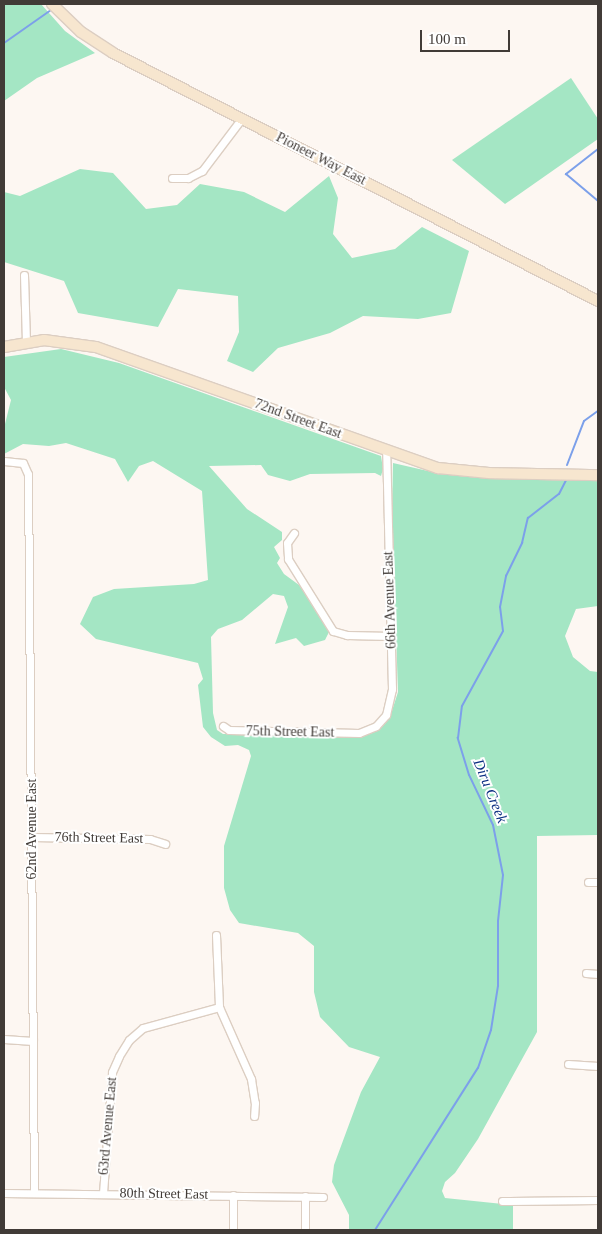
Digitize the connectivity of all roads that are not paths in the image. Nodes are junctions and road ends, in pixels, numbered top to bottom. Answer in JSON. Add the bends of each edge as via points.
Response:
{"nodes":[{"id":1,"x":52,"y":4,"type":"edge"},
{"id":2,"x":242,"y":118,"type":"junction"},
{"id":3,"x":172,"y":178,"type":"dead end"},
{"id":4,"x":24,"y":275,"type":"dead end"},
{"id":5,"x":598,"y":301,"type":"edge"},
{"id":6,"x":26,"y":342,"type":"junction"},
{"id":7,"x":4,"y":347,"type":"edge"},
{"id":8,"x":386,"y":451,"type":"junction"},
{"id":9,"x":4,"y":461,"type":"edge"},
{"id":10,"x":598,"y":475,"type":"edge"},
{"id":11,"x":294,"y":533,"type":"dead end"},
{"id":12,"x":391,"y":636,"type":"junction"},
{"id":13,"x":223,"y":726,"type":"dead end"},
{"id":14,"x":359,"y":733,"type":"joint"},
{"id":15,"x":32,"y":837,"type":"junction"},
{"id":16,"x":165,"y":844,"type":"dead end"},
{"id":17,"x":588,"y":882,"type":"dead end"},
{"id":18,"x":598,"y":882,"type":"edge"},
{"id":19,"x":216,"y":935,"type":"dead end"},
{"id":20,"x":586,"y":974,"type":"dead end"},
{"id":21,"x":598,"y":974,"type":"edge"},
{"id":22,"x":219,"y":1007,"type":"junction"},
{"id":23,"x":4,"y":1039,"type":"edge"},
{"id":24,"x":33,"y":1041,"type":"junction"},
{"id":25,"x":568,"y":1064,"type":"dead end"},
{"id":26,"x":598,"y":1066,"type":"edge"},
{"id":27,"x":254,"y":1116,"type":"dead end"},
{"id":28,"x":34,"y":1192,"type":"junction"},
{"id":29,"x":4,"y":1193,"type":"edge"},
{"id":30,"x":103,"y":1194,"type":"junction"},
{"id":31,"x":233,"y":1195,"type":"junction"},
{"id":32,"x":305,"y":1196,"type":"junction"},
{"id":33,"x":323,"y":1197,"type":"dead end"},
{"id":34,"x":598,"y":1200,"type":"edge"},
{"id":35,"x":502,"y":1201,"type":"dead end"},
{"id":36,"x":233,"y":1230,"type":"edge"},
{"id":37,"x":305,"y":1230,"type":"edge"}],
"edges":[{"from":1,"to":2,"type":"main road","name":"Pioneer Way East","via":[[81,32],[105,49]]},
{"from":2,"to":3,"type":"street","via":[[202,171],[188,178]]},
{"from":2,"to":5,"type":"main road","name":"Pioneer Way East"},
{"from":4,"to":6,"type":"street"},
{"from":6,"to":7,"type":"main road","name":"72nd Street East"},
{"from":6,"to":8,"type":"main road","name":"72nd Street East","via":[[63,341],[96,346]]},
{"from":8,"to":10,"type":"main road","name":"72nd Street East","via":[[451,470]]},
{"from":8,"to":12,"type":"street","name":"66th Avenue East"},
{"from":9,"to":15,"type":"street","name":"62nd Avenue East","via":[[26,466]]},
{"from":11,"to":12,"type":"street","via":[[287,543],[288,560],[334,630],[341,635]]},
{"from":12,"to":14,"type":"street","name":"66th Avenue East","via":[[389,706],[378,724]]},
{"from":13,"to":14,"type":"street","name":"75th Street East","via":[[229,730]]},
{"from":15,"to":16,"type":"street","name":"76th Street East","via":[[150,839]]},
{"from":15,"to":24,"type":"street","name":"62nd Avenue East"},
{"from":17,"to":18,"type":"street"},
{"from":19,"to":22,"type":"street"},
{"from":20,"to":21,"type":"street"},
{"from":22,"to":27,"type":"street","via":[[251,1079]]},
{"from":22,"to":30,"type":"street","name":"63rd Avenue East","via":[[154,1024],[134,1034],[119,1056],[112,1072]]},
{"from":23,"to":24,"type":"street"},
{"from":24,"to":28,"type":"street","name":"62nd Avenue East"},
{"from":25,"to":26,"type":"street"},
{"from":28,"to":29,"type":"street","name":"80th Street East"},
{"from":28,"to":30,"type":"street","name":"80th Street East"},
{"from":30,"to":31,"type":"street","name":"80th Street East"},
{"from":31,"to":32,"type":"street","name":"80th Street East"},
{"from":31,"to":36,"type":"street"},
{"from":32,"to":33,"type":"street","name":"80th Street East"},
{"from":32,"to":37,"type":"street"},
{"from":34,"to":35,"type":"street"}]}
